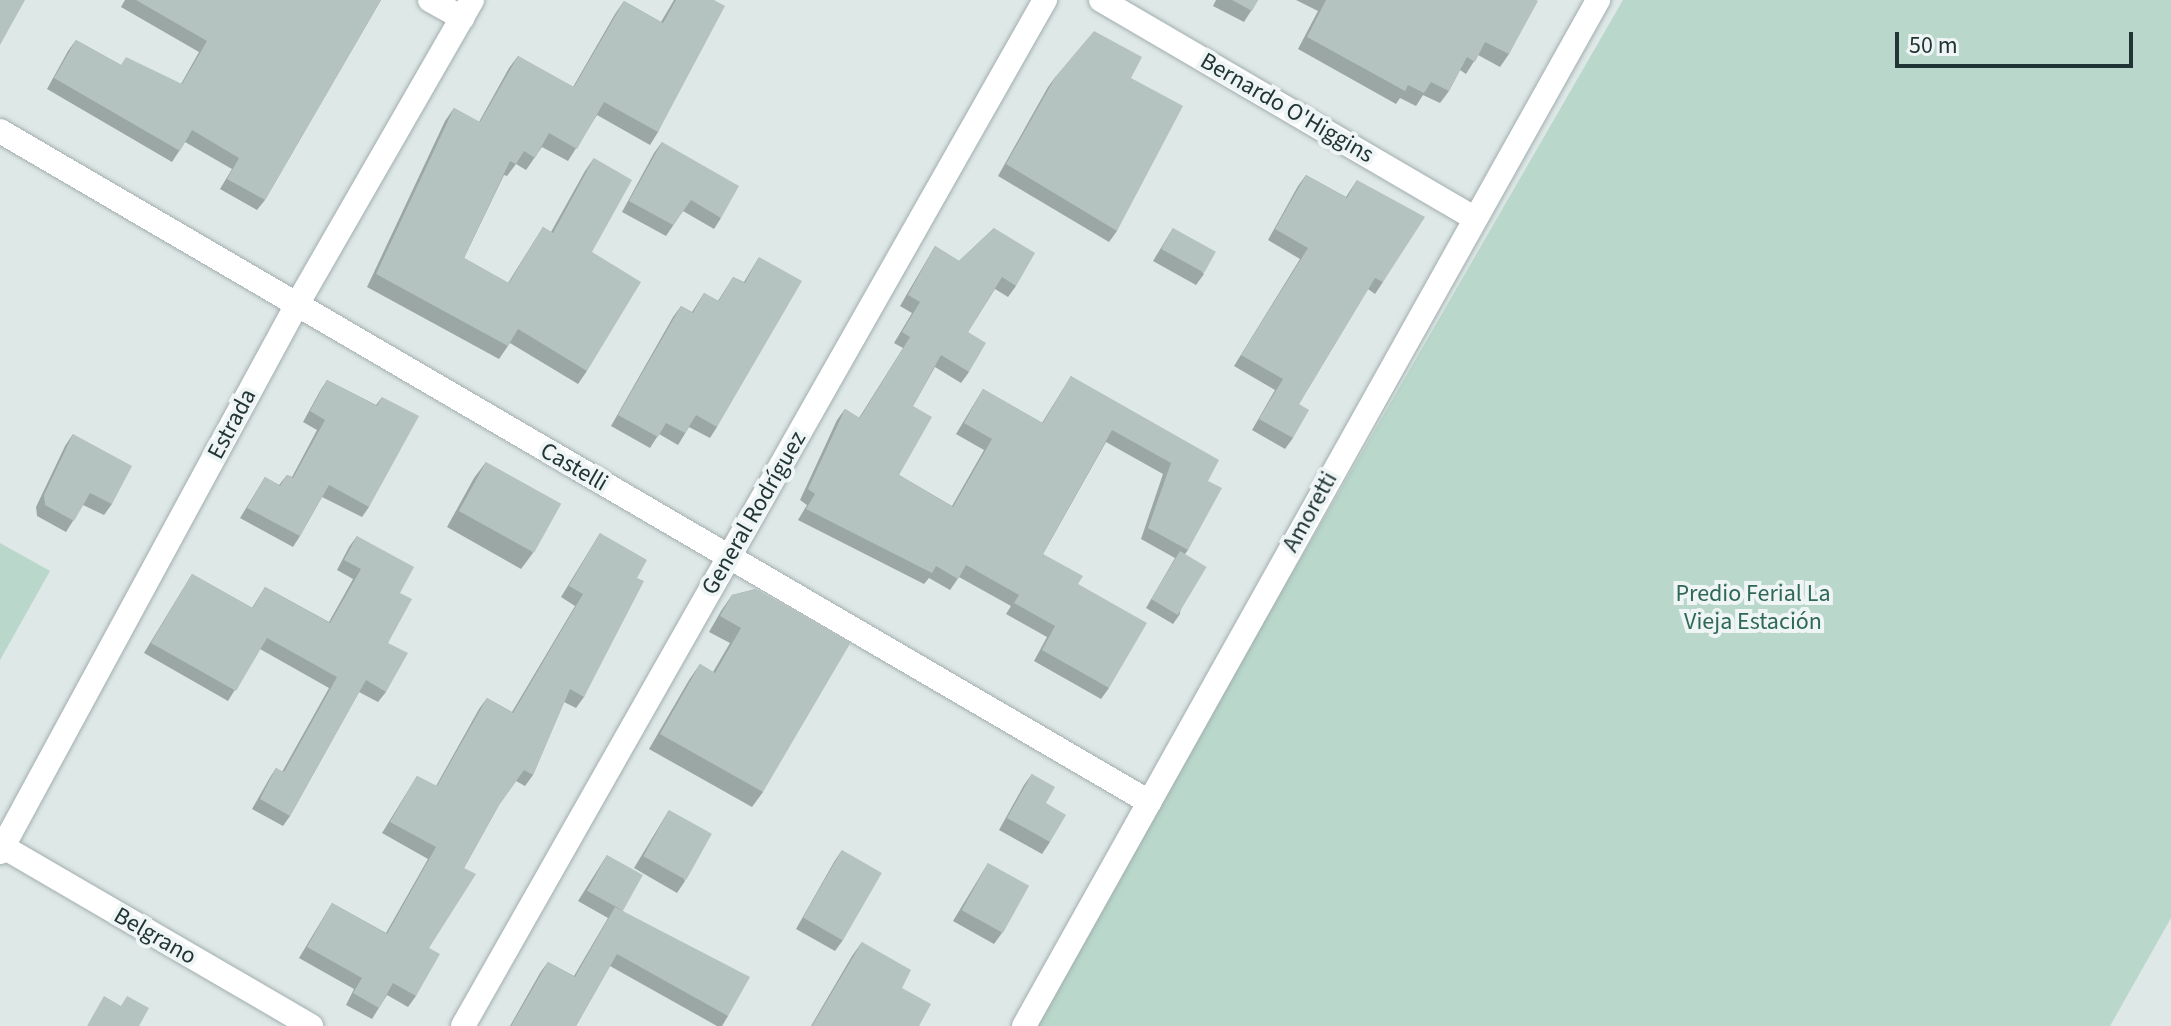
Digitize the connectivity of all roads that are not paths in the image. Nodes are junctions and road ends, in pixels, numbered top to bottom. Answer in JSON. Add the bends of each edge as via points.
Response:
{"nodes":[{"id":1,"x":430,"y":0,"type":"edge"},
{"id":2,"x":1045,"y":0,"type":"edge"},
{"id":3,"x":1101,"y":0,"type":"edge"},
{"id":4,"x":1598,"y":0,"type":"edge"},
{"id":5,"x":467,"y":9,"type":"edge"},
{"id":6,"x":0,"y":131,"type":"edge"},
{"id":7,"x":1473,"y":217,"type":"junction"},
{"id":8,"x":295,"y":308,"type":"junction"},
{"id":9,"x":729,"y":556,"type":"junction"},
{"id":10,"x":1149,"y":802,"type":"junction"},
{"id":11,"x":1,"y":848,"type":"edge"},
{"id":12,"x":311,"y":1026,"type":"edge"},
{"id":13,"x":463,"y":1026,"type":"edge"},
{"id":14,"x":1024,"y":1026,"type":"edge"}],
"edges":[{"from":1,"to":5,"type":"street"},
{"from":2,"to":9,"type":"street","name":"General Rodríguez"},
{"from":3,"to":7,"type":"street","name":"Bernardo O'Higgins"},
{"from":4,"to":7,"type":"street","name":"Amoretti"},
{"from":5,"to":8,"type":"street","name":"Estrada"},
{"from":6,"to":8,"type":"street","name":"Castelli"},
{"from":7,"to":10,"type":"street","name":"Amoretti"},
{"from":8,"to":9,"type":"street","name":"Castelli"},
{"from":8,"to":11,"type":"street","name":"Estrada"},
{"from":9,"to":10,"type":"street","name":"Castelli"},
{"from":9,"to":13,"type":"street","name":"General Rodríguez"},
{"from":10,"to":14,"type":"street","name":"Amoretti"},
{"from":11,"to":12,"type":"street","name":"Belgrano"}]}
